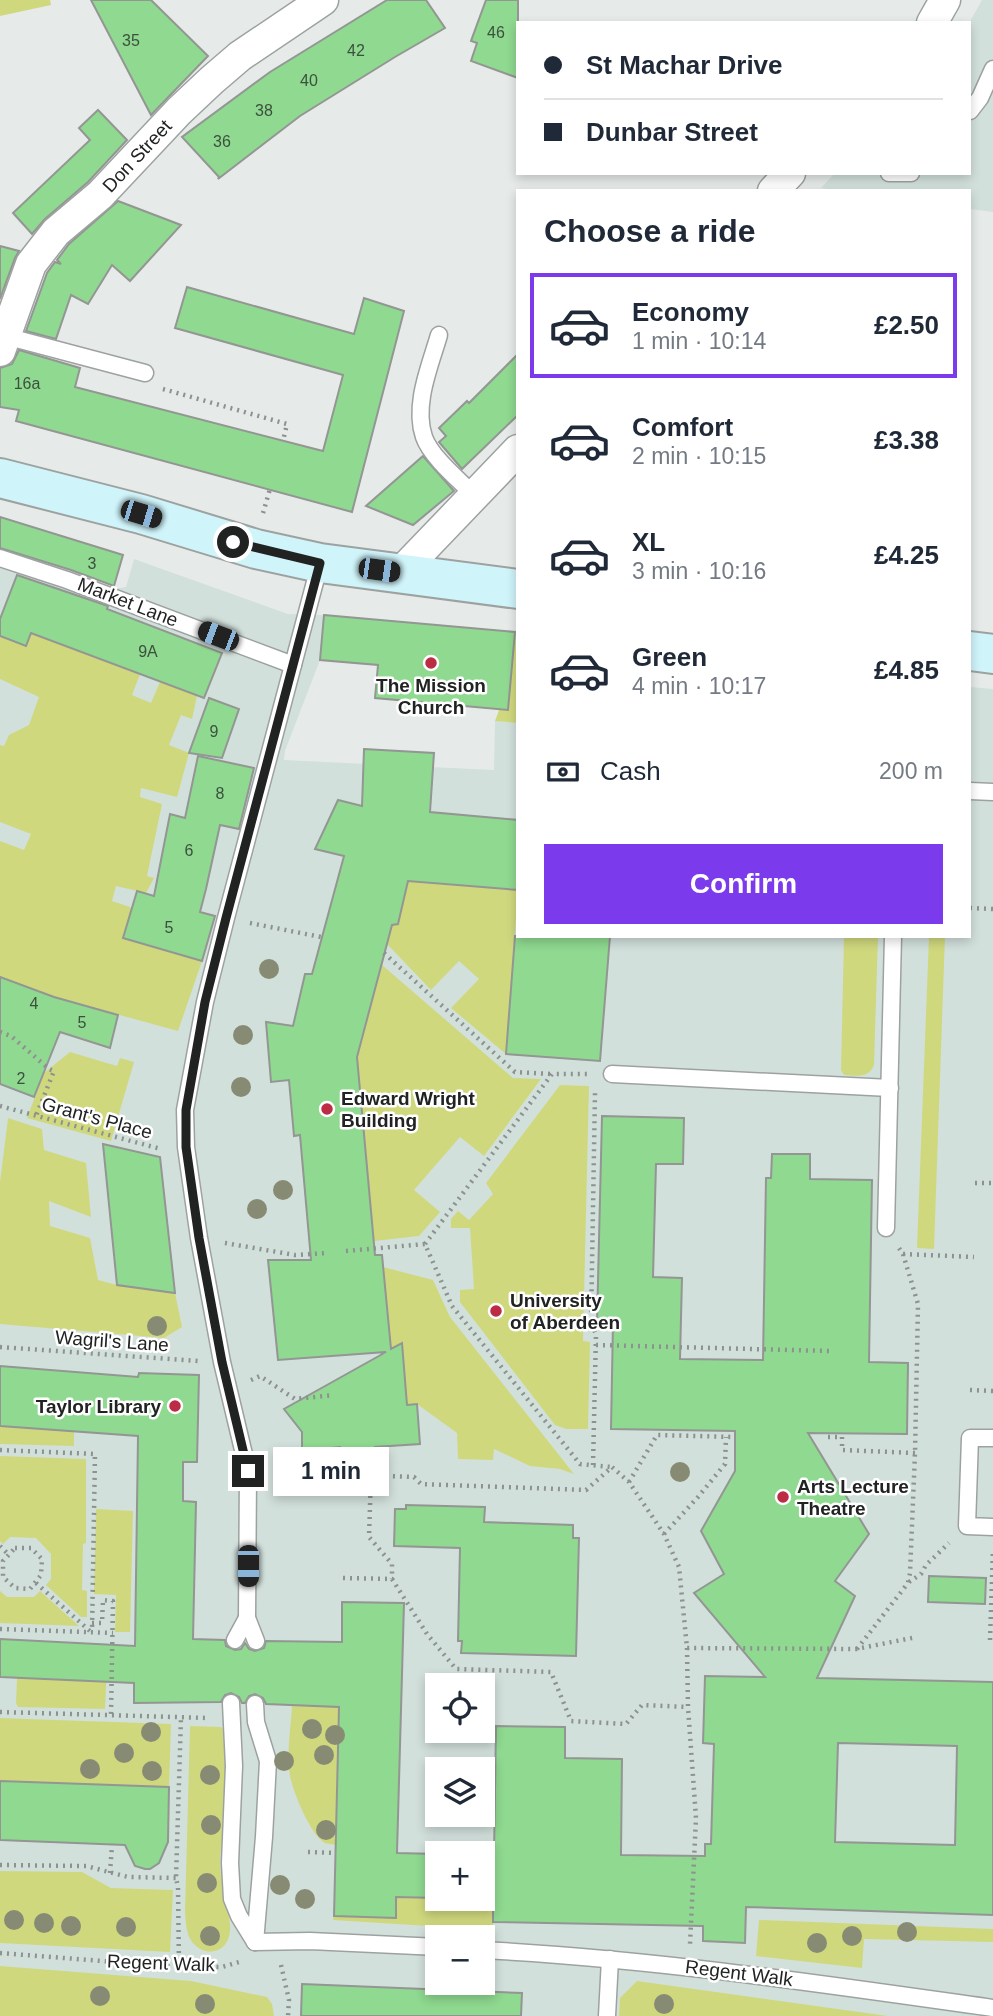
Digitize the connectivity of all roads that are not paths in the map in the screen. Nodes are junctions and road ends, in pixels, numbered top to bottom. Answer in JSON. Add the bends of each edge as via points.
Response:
{"nodes":[{"id":1,"x":323,"y":0,"type":"edge"},
{"id":2,"x":945,"y":0,"type":"edge"},
{"id":3,"x":933,"y":21,"type":"edge"},
{"id":4,"x":993,"y":69,"type":"edge"},
{"id":5,"x":971,"y":110,"type":"edge"},
{"id":6,"x":788,"y":175,"type":"edge"},
{"id":7,"x":775,"y":189,"type":"edge"},
{"id":8,"x":439,"y":335,"type":"dead end"},
{"id":9,"x":3,"y":344,"type":"edge"},
{"id":10,"x":145,"y":373,"type":"road end"},
{"id":11,"x":516,"y":452,"type":"edge"},
{"id":12,"x":0,"y":478,"type":"edge"},
{"id":13,"x":474,"y":495,"type":"junction"},
{"id":14,"x":0,"y":558,"type":"edge"},
{"id":15,"x":320,"y":563,"type":"junction"},
{"id":16,"x":400,"y":573,"type":"junction"},
{"id":17,"x":516,"y":589,"type":"edge"},
{"id":18,"x":971,"y":650,"type":"edge"},
{"id":19,"x":993,"y":654,"type":"edge"},
{"id":20,"x":293,"y":665,"type":"junction"},
{"id":21,"x":971,"y":791,"type":"edge"},
{"id":22,"x":993,"y":792,"type":"edge"},
{"id":23,"x":893,"y":938,"type":"edge"},
{"id":24,"x":603,"y":1074,"type":"road end"},
{"id":25,"x":890,"y":1088,"type":"junction"},
{"id":26,"x":886,"y":1228,"type":"road end"},
{"id":27,"x":993,"y":1438,"type":"edge"},
{"id":28,"x":993,"y":1527,"type":"edge"},
{"id":29,"x":247,"y":1618,"type":"junction"},
{"id":30,"x":235,"y":1640,"type":"dead end"},
{"id":31,"x":257,"y":1641,"type":"dead end"},
{"id":32,"x":255,"y":1704,"type":"dead end"},
{"id":33,"x":232,"y":1711,"type":"road end"},
{"id":34,"x":255,"y":1942,"type":"junction"},
{"id":35,"x":425,"y":1947,"type":"edge"},
{"id":36,"x":495,"y":1951,"type":"edge"},
{"id":37,"x":611,"y":1959,"type":"junction"},
{"id":38,"x":993,"y":2008,"type":"edge"},
{"id":39,"x":607,"y":2016,"type":"edge"}],
"edges":[{"from":1,"to":9,"type":"street","name":"Don Street","via":[[212,80],[100,195],[56,232],[31,264]]},
{"from":2,"to":3,"type":"street"},
{"from":4,"to":5,"type":"lane"},
{"from":6,"to":7,"type":"street"},
{"from":8,"to":13,"type":"lane","via":[[424,387],[420,415],[424,439]]},
{"from":9,"to":10,"type":"lane"},
{"from":11,"to":13,"type":"street"},
{"from":12,"to":15,"type":"main road"},
{"from":13,"to":16,"type":"street"},
{"from":14,"to":20,"type":"lane","name":"Market Lane"},
{"from":15,"to":16,"type":"main road"},
{"from":15,"to":20,"type":"lane"},
{"from":16,"to":17,"type":"main road"},
{"from":18,"to":19,"type":"main road"},
{"from":20,"to":29,"type":"lane","via":[[205,1002],[186,1110],[199,1238],[248,1473]]},
{"from":21,"to":22,"type":"lane"},
{"from":23,"to":25,"type":"lane"},
{"from":24,"to":25,"type":"lane"},
{"from":25,"to":26,"type":"lane"},
{"from":27,"to":28,"type":"lane","via":[[970,1438],[967,1526]]},
{"from":29,"to":30,"type":"lane"},
{"from":29,"to":31,"type":"lane"},
{"from":32,"to":34,"type":"lane","via":[[268,1761]]},
{"from":33,"to":34,"type":"lane","via":[[232,1899]]},
{"from":34,"to":35,"type":"lane"},
{"from":36,"to":37,"type":"lane","name":"Regent Walk"},
{"from":37,"to":38,"type":"lane","name":"Regent Walk"},
{"from":37,"to":39,"type":"lane"}]}
